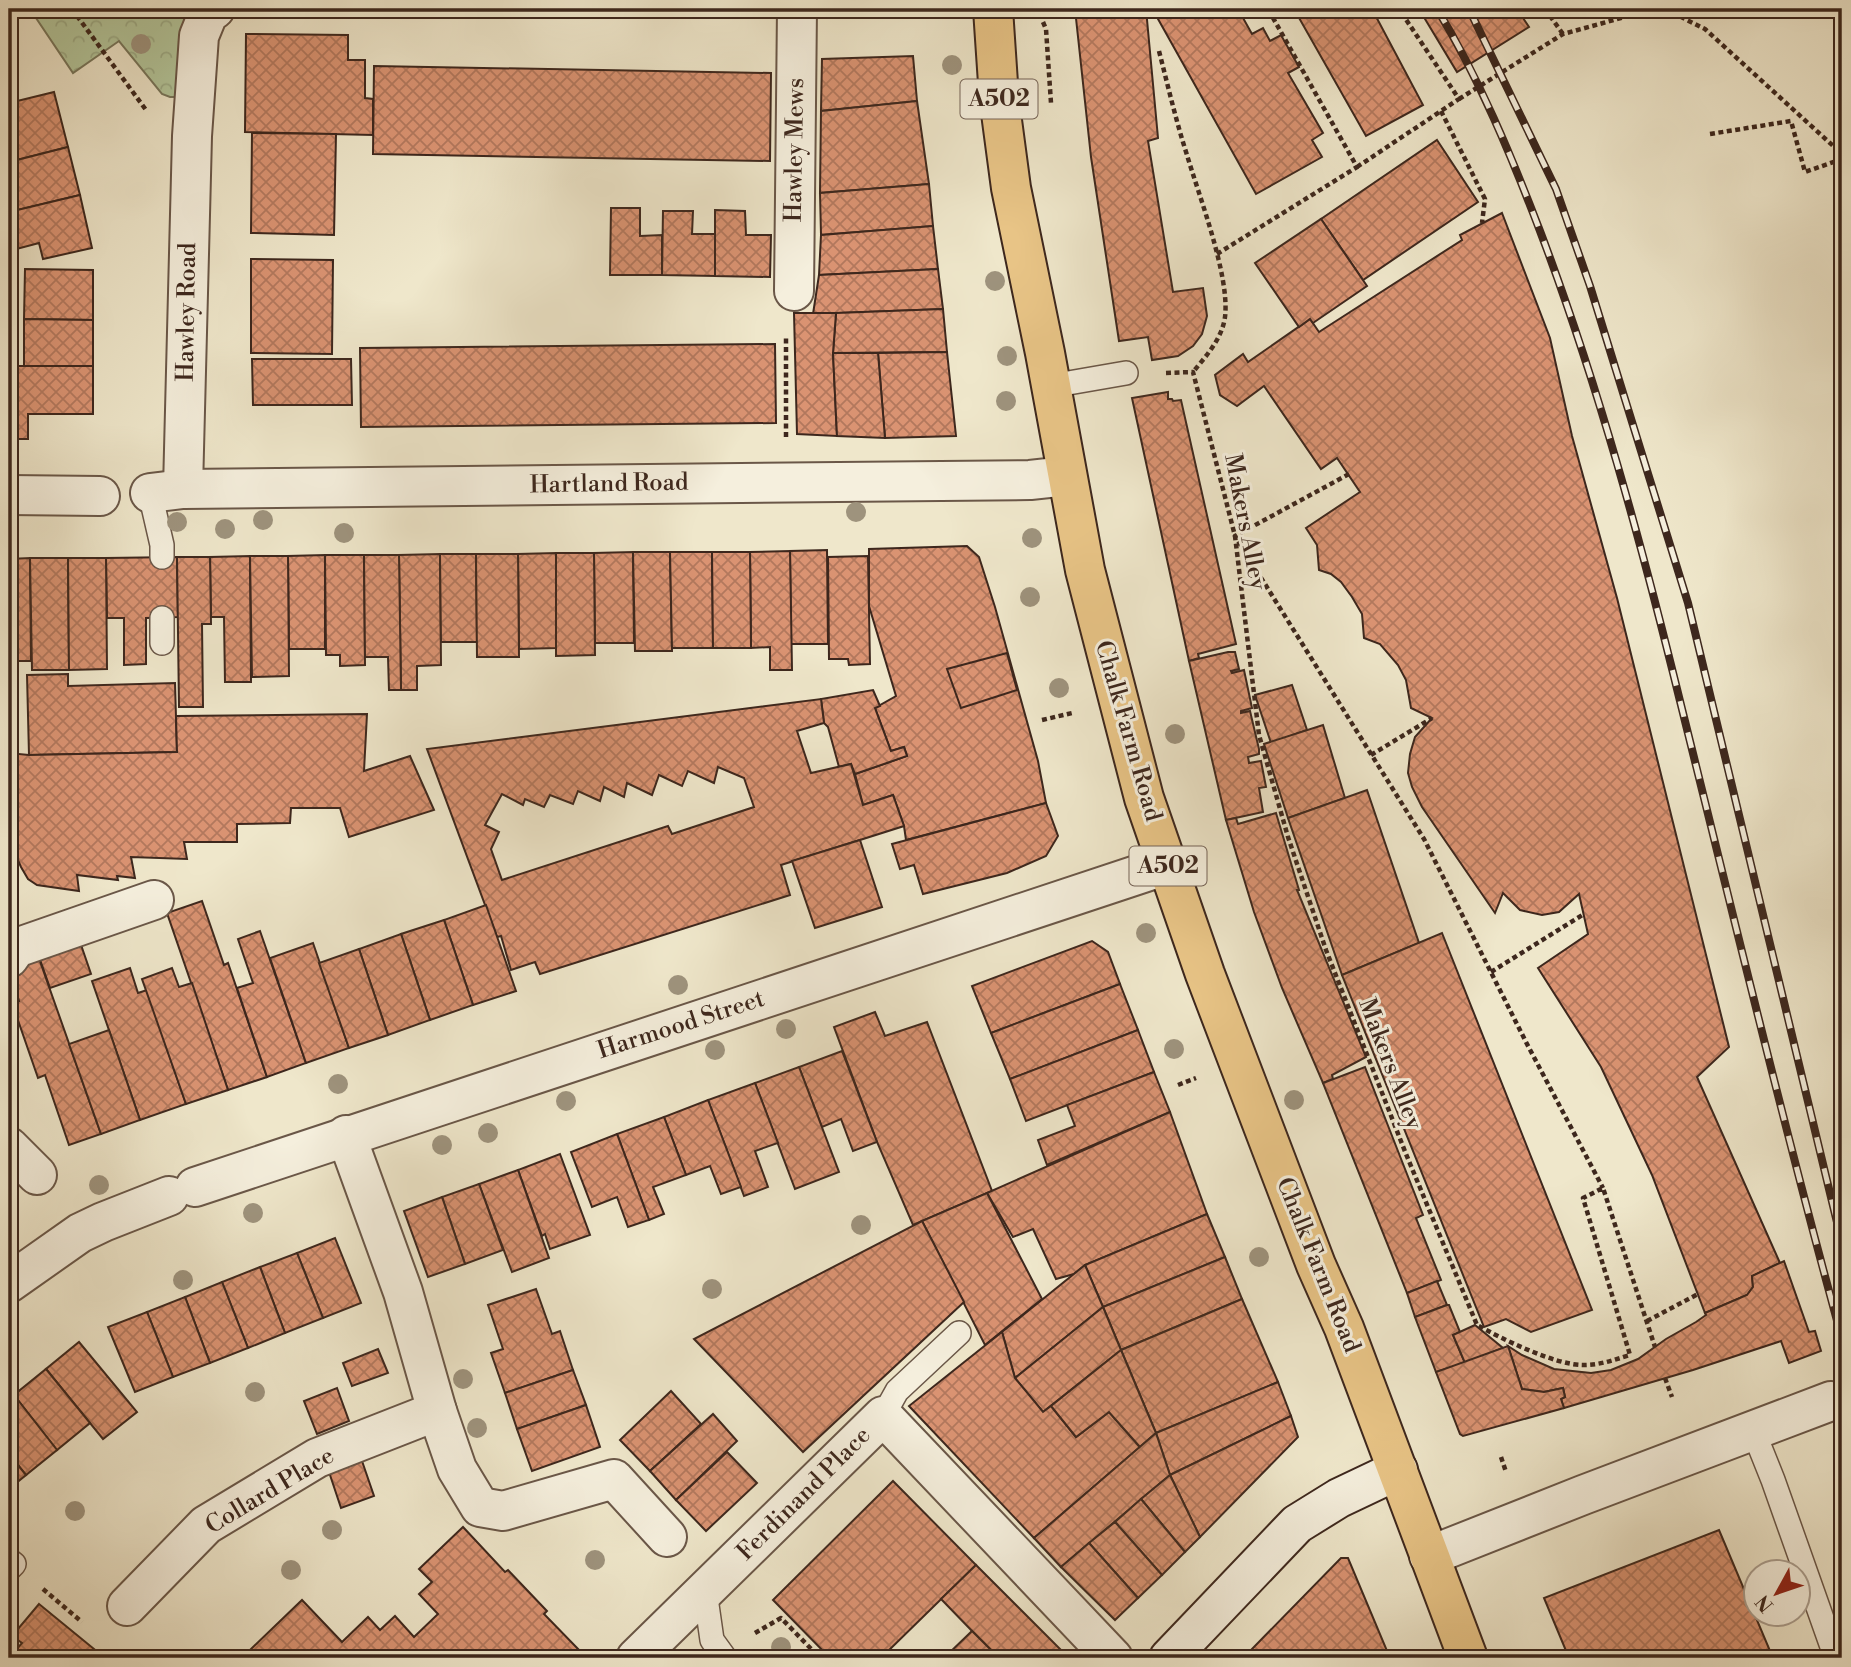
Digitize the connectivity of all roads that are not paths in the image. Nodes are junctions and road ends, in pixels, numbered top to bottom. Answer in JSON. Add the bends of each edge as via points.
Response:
{"nodes":[{"id":1,"x":215,"y":9,"type":"edge"},
{"id":2,"x":797,"y":9,"type":"edge"},
{"id":3,"x":993,"y":9,"type":"edge"},
{"id":4,"x":794,"y":291,"type":"road end"},
{"id":5,"x":1126,"y":373,"type":"road end"},
{"id":6,"x":1051,"y":386,"type":"junction"},
{"id":7,"x":1067,"y":477,"type":"junction"},
{"id":8,"x":166,"y":491,"type":"junction"},
{"id":9,"x":9,"y":495,"type":"edge"},
{"id":10,"x":100,"y":496,"type":"dead end"},
{"id":11,"x":162,"y":557,"type":"dead end"},
{"id":12,"x":162,"y":618,"type":"dead end"},
{"id":13,"x":162,"y":643,"type":"dead end"},
{"id":14,"x":1167,"y":865,"type":"junction"},
{"id":15,"x":154,"y":900,"type":"dead end"},
{"id":16,"x":9,"y":958,"type":"edge"},
{"id":17,"x":346,"y":1135,"type":"junction"},
{"id":18,"x":9,"y":1147,"type":"edge"},
{"id":19,"x":37,"y":1175,"type":"dead end"},
{"id":20,"x":9,"y":1283,"type":"edge"},
{"id":21,"x":959,"y":1333,"type":"dead end"},
{"id":22,"x":1831,"y":1401,"type":"dead end"},
{"id":23,"x":437,"y":1411,"type":"junction"},
{"id":24,"x":883,"y":1416,"type":"junction"},
{"id":25,"x":1753,"y":1430,"type":"junction"},
{"id":26,"x":1398,"y":1470,"type":"junction"},
{"id":27,"x":667,"y":1537,"type":"dead end"},
{"id":28,"x":1429,"y":1556,"type":"junction"},
{"id":29,"x":705,"y":1591,"type":"junction"},
{"id":30,"x":127,"y":1606,"type":"dead end"},
{"id":31,"x":723,"y":1655,"type":"edge"},
{"id":32,"x":636,"y":1658,"type":"edge"},
{"id":33,"x":1113,"y":1658,"type":"edge"},
{"id":34,"x":1169,"y":1658,"type":"edge"},
{"id":35,"x":1468,"y":1658,"type":"edge"},
{"id":36,"x":1836,"y":1658,"type":"edge"}],
"edges":[{"from":1,"to":8,"type":"street","name":"Hawley Road","via":[[199,36]]},
{"from":2,"to":4,"type":"street","name":"Hawley Mews"},
{"from":3,"to":6,"type":"main road","name":"Chalk Farm Road","number":"A502","via":[[1012,188]]},
{"from":5,"to":6,"type":"lane"},
{"from":6,"to":7,"type":"main road","name":"Chalk Farm Road","number":"A502"},
{"from":7,"to":8,"type":"street","name":"Hartland Road"},
{"from":7,"to":14,"type":"main road","name":"Chalk Farm Road","number":"A502","via":[[1094,607],[1144,798]]},
{"from":8,"to":11,"type":"lane"},
{"from":9,"to":10,"type":"street"},
{"from":12,"to":13,"type":"lane"},
{"from":14,"to":17,"type":"street","name":"Harmood Street"},
{"from":14,"to":26,"type":"main road","name":"Chalk Farm Road","number":"A502","via":[[1249,1091]]},
{"from":15,"to":16,"type":"street","via":[[16,948]]},
{"from":17,"to":20,"type":"street","name":"Harmood Street","via":[[103,1222],[79,1233]]},
{"from":17,"to":23,"type":"street","via":[[403,1292]]},
{"from":18,"to":19,"type":"street"},
{"from":21,"to":24,"type":"lane","via":[[897,1391]]},
{"from":22,"to":25,"type":"street"},
{"from":23,"to":27,"type":"street","via":[[457,1468],[480,1507],[503,1511],[614,1479]]},
{"from":23,"to":30,"type":"street","name":"Collard Place","via":[[317,1458],[206,1525]]},
{"from":24,"to":29,"type":"street","name":"Ferdinand Place"},
{"from":24,"to":33,"type":"street","name":"Ferdinand Place"},
{"from":25,"to":28,"type":"street"},
{"from":25,"to":36,"type":"lane"},
{"from":26,"to":28,"type":"main road","name":"Chalk Farm Road","number":"A502"},
{"from":26,"to":34,"type":"street","via":[[1297,1524]]},
{"from":28,"to":35,"type":"main road","name":"Chalk Farm Road","number":"A502"},
{"from":29,"to":31,"type":"lane","via":[[712,1640]]},
{"from":29,"to":32,"type":"street","name":"Ferdinand Place"}]}
